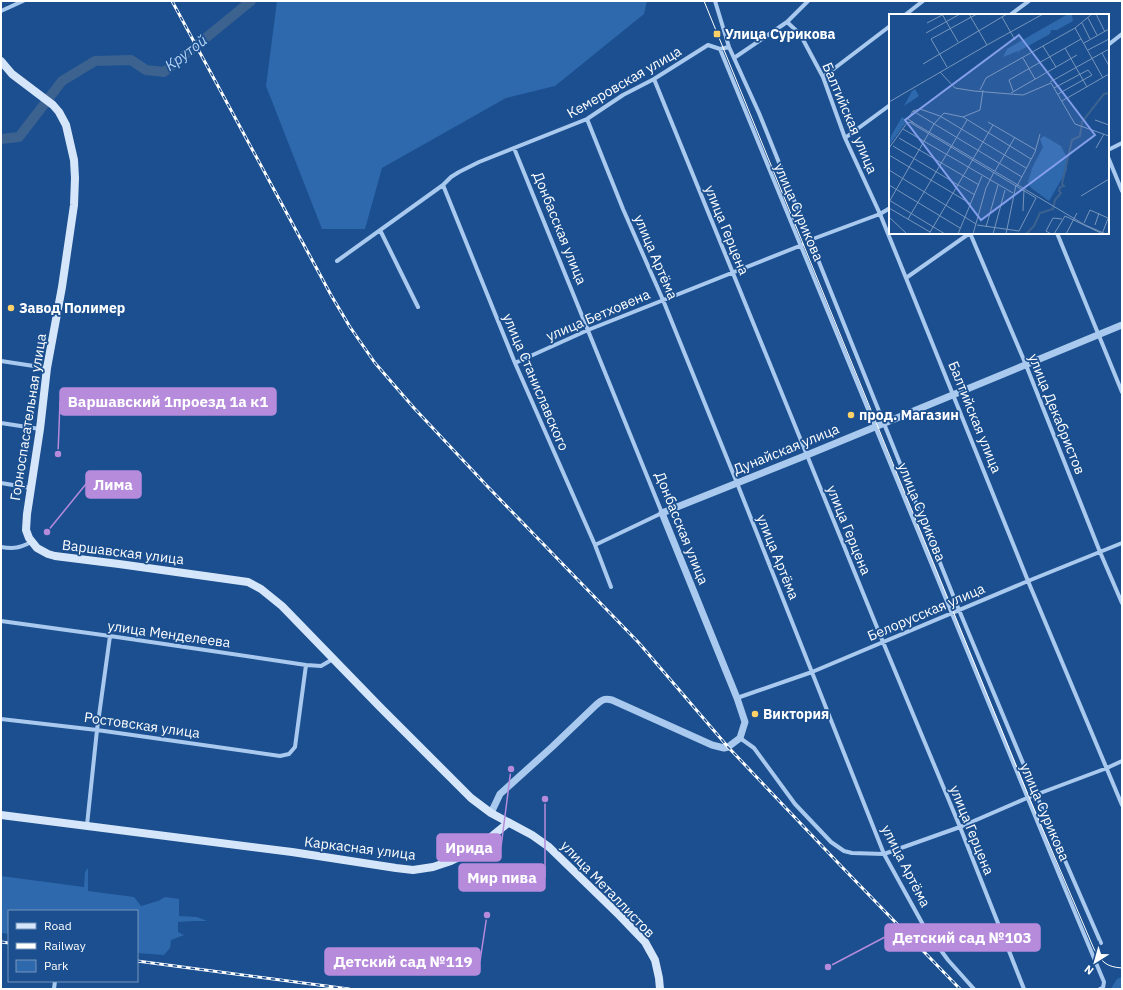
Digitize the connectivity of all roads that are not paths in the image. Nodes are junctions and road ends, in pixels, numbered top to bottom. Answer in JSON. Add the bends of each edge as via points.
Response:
{"nodes":[{"id":1,"x":23,"y":1,"type":"edge"},
{"id":2,"x":715,"y":1,"type":"edge"},
{"id":3,"x":808,"y":1,"type":"edge"},
{"id":4,"x":923,"y":1,"type":"edge"},
{"id":5,"x":1029,"y":1,"type":"edge"},
{"id":6,"x":1,"y":11,"type":"edge"},
{"id":7,"x":906,"y":14,"type":"edge"},
{"id":8,"x":1011,"y":14,"type":"edge"},
{"id":9,"x":787,"y":22,"type":"junction"},
{"id":10,"x":889,"y":27,"type":"edge"},
{"id":11,"x":1122,"y":34,"type":"edge"},
{"id":12,"x":1109,"y":44,"type":"edge"},
{"id":13,"x":729,"y":47,"type":"junction"},
{"id":14,"x":720,"y":49,"type":"junction"},
{"id":15,"x":734,"y":58,"type":"junction"},
{"id":16,"x":1,"y":61,"type":"edge"},
{"id":17,"x":823,"y":77,"type":"junction"},
{"id":18,"x":654,"y":79,"type":"junction"},
{"id":19,"x":889,"y":106,"type":"edge"},
{"id":20,"x":587,"y":118,"type":"junction"},
{"id":21,"x":845,"y":138,"type":"junction"},
{"id":22,"x":1122,"y":143,"type":"edge"},
{"id":23,"x":514,"y":148,"type":"junction"},
{"id":24,"x":1109,"y":150,"type":"edge"},
{"id":25,"x":1109,"y":159,"type":"edge"},
{"id":26,"x":443,"y":185,"type":"junction"},
{"id":27,"x":1122,"y":191,"type":"edge"},
{"id":28,"x":889,"y":209,"type":"edge"},
{"id":29,"x":880,"y":214,"type":"junction"},
{"id":30,"x":380,"y":230,"type":"junction"},
{"id":31,"x":969,"y":234,"type":"edge"},
{"id":32,"x":970,"y":234,"type":"edge"},
{"id":33,"x":1057,"y":234,"type":"edge"},
{"id":34,"x":810,"y":240,"type":"junction"},
{"id":35,"x":802,"y":245,"type":"junction"},
{"id":36,"x":337,"y":262,"type":"dead end"},
{"id":37,"x":733,"y":273,"type":"junction"},
{"id":38,"x":906,"y":278,"type":"junction"},
{"id":39,"x":663,"y":300,"type":"junction"},
{"id":40,"x":418,"y":307,"type":"dead end"},
{"id":41,"x":1122,"y":325,"type":"edge"},
{"id":42,"x":588,"y":330,"type":"junction"},
{"id":43,"x":1099,"y":335,"type":"junction"},
{"id":44,"x":1,"y":361,"type":"edge"},
{"id":45,"x":515,"y":363,"type":"junction"},
{"id":46,"x":1026,"y":365,"type":"junction"},
{"id":47,"x":47,"y":368,"type":"junction"},
{"id":48,"x":1122,"y":392,"type":"edge"},
{"id":49,"x":954,"y":394,"type":"junction"},
{"id":50,"x":1,"y":423,"type":"edge"},
{"id":51,"x":884,"y":423,"type":"junction"},
{"id":52,"x":876,"y":426,"type":"junction"},
{"id":53,"x":40,"y":429,"type":"junction"},
{"id":54,"x":808,"y":455,"type":"junction"},
{"id":55,"x":737,"y":483,"type":"junction"},
{"id":56,"x":1,"y":484,"type":"edge"},
{"id":57,"x":31,"y":488,"type":"junction"},
{"id":58,"x":662,"y":513,"type":"junction"},
{"id":59,"x":32,"y":542,"type":"junction"},
{"id":60,"x":1122,"y":543,"type":"edge"},
{"id":61,"x":595,"y":545,"type":"junction"},
{"id":62,"x":1,"y":546,"type":"edge"},
{"id":63,"x":1100,"y":552,"type":"junction"},
{"id":64,"x":1028,"y":581,"type":"junction"},
{"id":65,"x":248,"y":582,"type":"joint"},
{"id":66,"x":611,"y":587,"type":"dead end"},
{"id":67,"x":1122,"y":603,"type":"edge"},
{"id":68,"x":959,"y":610,"type":"junction"},
{"id":69,"x":951,"y":613,"type":"junction"},
{"id":70,"x":1,"y":622,"type":"edge"},
{"id":71,"x":110,"y":636,"type":"junction"},
{"id":72,"x":883,"y":642,"type":"junction"},
{"id":73,"x":333,"y":659,"type":"junction"},
{"id":74,"x":306,"y":665,"type":"junction"},
{"id":75,"x":812,"y":672,"type":"junction"},
{"id":76,"x":737,"y":698,"type":"junction"},
{"id":77,"x":1,"y":719,"type":"edge"},
{"id":78,"x":97,"y":730,"type":"junction"},
{"id":79,"x":740,"y":738,"type":"junction"},
{"id":80,"x":1122,"y":761,"type":"edge"},
{"id":81,"x":1107,"y":768,"type":"junction"},
{"id":82,"x":1036,"y":794,"type":"junction"},
{"id":83,"x":1027,"y":798,"type":"junction"},
{"id":84,"x":1122,"y":805,"type":"edge"},
{"id":85,"x":491,"y":813,"type":"junction"},
{"id":86,"x":1,"y":815,"type":"edge"},
{"id":87,"x":508,"y":823,"type":"junction"},
{"id":88,"x":87,"y":825,"type":"junction"},
{"id":89,"x":960,"y":827,"type":"junction"},
{"id":90,"x":884,"y":854,"type":"junction"},
{"id":91,"x":1101,"y":943,"type":"dead end"},
{"id":92,"x":660,"y":989,"type":"edge"},
{"id":93,"x":974,"y":989,"type":"edge"},
{"id":94,"x":1024,"y":989,"type":"edge"},
{"id":95,"x":1100,"y":989,"type":"edge"}],
"edges":[{"from":1,"to":6,"type":"street"},
{"from":2,"to":13,"type":"street","name":"улица Сурикова"},
{"from":3,"to":9,"type":"street"},
{"from":4,"to":7,"type":"street"},
{"from":5,"to":8,"type":"street"},
{"from":9,"to":15,"type":"street"},
{"from":9,"to":17,"type":"street","name":"Балтийская улица","via":[[800,34]]},
{"from":10,"to":17,"type":"street"},
{"from":11,"to":12,"type":"street"},
{"from":13,"to":14,"type":"street","name":"Кемеровская улица"},
{"from":13,"to":15,"type":"street","name":"улица Сурикова"},
{"from":14,"to":18,"type":"street","name":"Кемеровская улица","via":[[708,45]]},
{"from":14,"to":35,"type":"street","name":"улица Сурикова"},
{"from":15,"to":34,"type":"street","name":"улица Сурикова","via":[[760,113]]},
{"from":16,"to":47,"type":"main road","name":"Горноспасательная улица","via":[[12,74],[59,112],[66,124],[74,160],[74,205]]},
{"from":17,"to":21,"type":"street","name":"Балтийская улица"},
{"from":18,"to":20,"type":"street","name":"Кемеровская улица"},
{"from":18,"to":37,"type":"street","name":"улица Герцена"},
{"from":19,"to":21,"type":"street"},
{"from":20,"to":23,"type":"street","name":"Кемеровская улица"},
{"from":20,"to":39,"type":"street","name":"улица Артёма"},
{"from":21,"to":29,"type":"street","name":"Балтийская улица"},
{"from":22,"to":24,"type":"street"},
{"from":23,"to":26,"type":"street","name":"Кемеровская улица","via":[[459,172]]},
{"from":23,"to":42,"type":"street","name":"Донбасская улица"},
{"from":25,"to":27,"type":"street"},
{"from":26,"to":30,"type":"street","name":"Кемеровская улица"},
{"from":26,"to":45,"type":"street","name":"улица Станиславского"},
{"from":28,"to":29,"type":"street"},
{"from":29,"to":34,"type":"street"},
{"from":29,"to":38,"type":"street","name":"Балтийская улица"},
{"from":30,"to":36,"type":"street","name":"Кемеровская улица"},
{"from":30,"to":40,"type":"street"},
{"from":31,"to":38,"type":"street"},
{"from":32,"to":46,"type":"street","name":"улица Декабристов"},
{"from":33,"to":43,"type":"street"},
{"from":34,"to":51,"type":"street","name":"улица Сурикова"},
{"from":35,"to":37,"type":"street","name":"улица Бетховена"},
{"from":35,"to":52,"type":"street","name":"улица Сурикова"},
{"from":37,"to":39,"type":"street","name":"улица Бетховена"},
{"from":37,"to":54,"type":"street","name":"улица Герцена"},
{"from":38,"to":49,"type":"street","name":"Балтийская улица"},
{"from":39,"to":42,"type":"street","name":"улица Бетховена"},
{"from":39,"to":55,"type":"street","name":"улица Артёма"},
{"from":41,"to":43,"type":"street","name":"Дунайская улица"},
{"from":42,"to":45,"type":"street","name":"улица Бетховена"},
{"from":42,"to":58,"type":"street","name":"Донбасская улица"},
{"from":43,"to":46,"type":"street","name":"Дунайская улица"},
{"from":43,"to":48,"type":"street"},
{"from":44,"to":47,"type":"street"},
{"from":45,"to":61,"type":"street","name":"улица Станиславского"},
{"from":46,"to":49,"type":"street","name":"Дунайская улица"},
{"from":46,"to":63,"type":"street","name":"улица Декабристов"},
{"from":47,"to":53,"type":"main road","name":"Горноспасательная улица"},
{"from":49,"to":51,"type":"street","name":"Дунайская улица"},
{"from":49,"to":64,"type":"street","name":"Балтийская улица"},
{"from":50,"to":53,"type":"street"},
{"from":51,"to":52,"type":"street","name":"Дунайская улица"},
{"from":51,"to":68,"type":"street","name":"улица Сурикова"},
{"from":52,"to":54,"type":"street","name":"Дунайская улица"},
{"from":52,"to":69,"type":"street","name":"улица Сурикова"},
{"from":53,"to":57,"type":"main road","name":"Горноспасательная улица"},
{"from":54,"to":55,"type":"street","name":"Дунайская улица"},
{"from":54,"to":72,"type":"street","name":"улица Герцена"},
{"from":55,"to":58,"type":"street","name":"Дунайская улица"},
{"from":55,"to":75,"type":"street","name":"улица Артёма"},
{"from":56,"to":57,"type":"street"},
{"from":57,"to":59,"type":"main road","name":"Горноспасательная улица","via":[[26,530]]},
{"from":58,"to":61,"type":"street","name":"Дунайская улица"},
{"from":58,"to":76,"type":"street","name":"Донбасская улица"},
{"from":59,"to":62,"type":"street","via":[[12,549]]},
{"from":59,"to":65,"type":"main road","name":"Варшавская улица","via":[[37,548],[55,556]]},
{"from":60,"to":63,"type":"street","name":"Белорусская улица"},
{"from":61,"to":66,"type":"street","name":"улица Станиславского"},
{"from":63,"to":64,"type":"street","name":"Белорусская улица"},
{"from":63,"to":67,"type":"street","name":"улица Декабристов"},
{"from":64,"to":68,"type":"street","name":"Белорусская улица"},
{"from":64,"to":81,"type":"street","name":"Балтийская улица"},
{"from":65,"to":73,"type":"main road","name":"улица Металлистов","via":[[273,598]]},
{"from":68,"to":69,"type":"street","name":"Белорусская улица"},
{"from":68,"to":82,"type":"street","name":"улица Сурикова"},
{"from":69,"to":72,"type":"street","name":"Белорусская улица"},
{"from":69,"to":83,"type":"street","name":"улица Сурикова"},
{"from":70,"to":71,"type":"street","name":"улица Менделеева"},
{"from":71,"to":74,"type":"street","name":"улица Менделеева"},
{"from":71,"to":78,"type":"street"},
{"from":72,"to":75,"type":"street","name":"Белорусская улица"},
{"from":72,"to":89,"type":"street","name":"улица Герцена"},
{"from":73,"to":74,"type":"street","name":"улица Менделеева","via":[[321,666]]},
{"from":73,"to":85,"type":"main road","name":"улица Металлистов","via":[[471,798]]},
{"from":74,"to":78,"type":"street","name":"Ростовская улица","via":[[294,747],[289,754],[280,756]]},
{"from":75,"to":76,"type":"street","name":"Белорусская улица"},
{"from":75,"to":90,"type":"street","name":"улица Артёма"},
{"from":76,"to":79,"type":"street","name":"Донбасская улица","via":[[745,722]]},
{"from":77,"to":78,"type":"street","name":"Ростовская улица"},
{"from":78,"to":88,"type":"street"},
{"from":79,"to":85,"type":"street","via":[[724,748],[606,699],[596,705],[500,794]]},
{"from":79,"to":90,"type":"street","via":[[754,748],[795,804],[831,842],[852,853]]},
{"from":80,"to":81,"type":"street"},
{"from":81,"to":82,"type":"street"},
{"from":81,"to":84,"type":"street","name":"Балтийская улица"},
{"from":82,"to":83,"type":"street"},
{"from":82,"to":91,"type":"street","name":"улица Сурикова"},
{"from":83,"to":89,"type":"street"},
{"from":83,"to":95,"type":"street","name":"улица Сурикова","via":[[1104,982]]},
{"from":85,"to":87,"type":"main road","name":"улица Металлистов"},
{"from":86,"to":88,"type":"main road","name":"Каркасная улица"},
{"from":87,"to":88,"type":"main road","name":"Каркасная улица","via":[[476,849],[451,861],[413,870]]},
{"from":87,"to":92,"type":"main road","name":"улица Металлистов","via":[[549,847],[645,942],[655,960]]},
{"from":89,"to":90,"type":"street"},
{"from":89,"to":94,"type":"street","name":"улица Герцена"},
{"from":90,"to":93,"type":"street","name":"улица Артёма","via":[[926,930]]}]}
